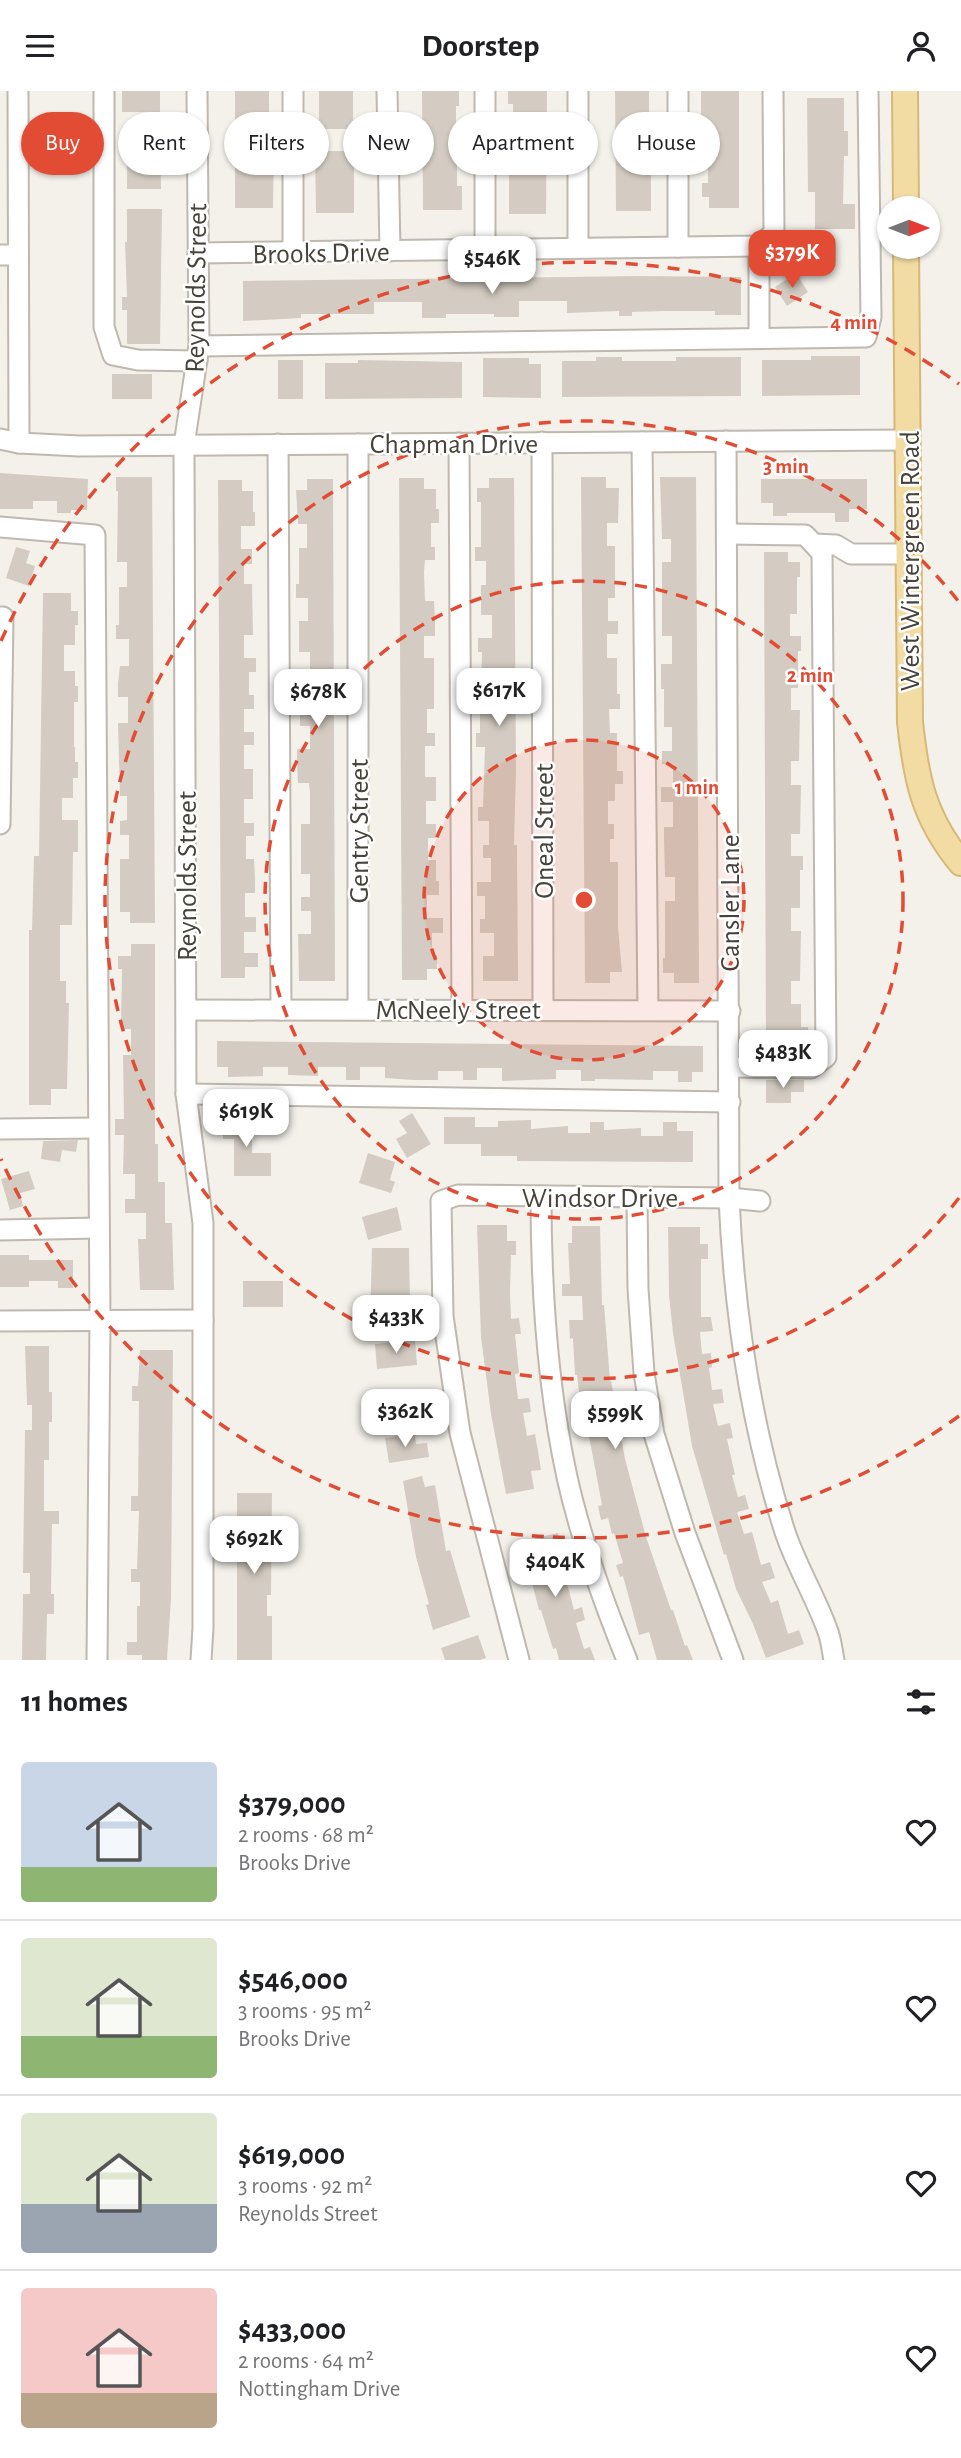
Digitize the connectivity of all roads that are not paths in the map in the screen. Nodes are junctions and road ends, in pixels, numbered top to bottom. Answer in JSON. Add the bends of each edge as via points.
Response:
{"nodes":[{"id":1,"x":18,"y":91,"type":"edge"},
{"id":2,"x":104,"y":91,"type":"edge"},
{"id":3,"x":197,"y":91,"type":"edge"},
{"id":4,"x":293,"y":91,"type":"edge"},
{"id":5,"x":387,"y":91,"type":"edge"},
{"id":6,"x":485,"y":91,"type":"edge"},
{"id":7,"x":578,"y":91,"type":"edge"},
{"id":8,"x":678,"y":91,"type":"edge"},
{"id":9,"x":773,"y":91,"type":"edge"},
{"id":10,"x":868,"y":91,"type":"edge"},
{"id":11,"x":905,"y":91,"type":"edge"},
{"id":12,"x":9,"y":172,"type":"edge"},
{"id":13,"x":906,"y":196,"type":"edge"},
{"id":14,"x":766,"y":240,"type":"junction"},
{"id":15,"x":678,"y":247,"type":"junction"},
{"id":16,"x":578,"y":248,"type":"junction"},
{"id":17,"x":485,"y":250,"type":"junction"},
{"id":18,"x":390,"y":251,"type":"junction"},
{"id":19,"x":293,"y":252,"type":"junction"},
{"id":20,"x":198,"y":253,"type":"junction"},
{"id":21,"x":9,"y":255,"type":"edge"},
{"id":22,"x":906,"y":259,"type":"edge"},
{"id":23,"x":759,"y":338,"type":"junction"},
{"id":24,"x":198,"y":353,"type":"junction"},
{"id":25,"x":908,"y":440,"type":"junction"},
{"id":26,"x":10,"y":441,"type":"edge"},
{"id":27,"x":726,"y":441,"type":"junction"},
{"id":28,"x":542,"y":442,"type":"junction"},
{"id":29,"x":642,"y":442,"type":"junction"},
{"id":30,"x":459,"y":443,"type":"junction"},
{"id":31,"x":278,"y":444,"type":"junction"},
{"id":32,"x":358,"y":444,"type":"junction"},
{"id":33,"x":184,"y":445,"type":"junction"},
{"id":34,"x":0,"y":527,"type":"edge"},
{"id":35,"x":727,"y":534,"type":"junction"},
{"id":36,"x":814,"y":544,"type":"junction"},
{"id":37,"x":909,"y":554,"type":"junction"},
{"id":38,"x":2,"y":617,"type":"edge"},
{"id":39,"x":1,"y":705,"type":"edge"},
{"id":40,"x":1,"y":800,"type":"edge"},
{"id":41,"x":0,"y":824,"type":"edge"},
{"id":42,"x":961,"y":863,"type":"edge"},
{"id":43,"x":358,"y":1009,"type":"junction"},
{"id":44,"x":187,"y":1010,"type":"junction"},
{"id":45,"x":281,"y":1010,"type":"junction"},
{"id":46,"x":462,"y":1010,"type":"junction"},
{"id":47,"x":543,"y":1010,"type":"junction"},
{"id":48,"x":648,"y":1010,"type":"junction"},
{"id":49,"x":730,"y":1011,"type":"junction"},
{"id":50,"x":730,"y":1067,"type":"junction"},
{"id":51,"x":186,"y":1094,"type":"junction"},
{"id":52,"x":730,"y":1102,"type":"junction"},
{"id":53,"x":98,"y":1128,"type":"junction"},
{"id":54,"x":0,"y":1129,"type":"edge"},
{"id":55,"x":541,"y":1196,"type":"junction"},
{"id":56,"x":637,"y":1196,"type":"junction"},
{"id":57,"x":729,"y":1198,"type":"junction"},
{"id":58,"x":760,"y":1201,"type":"dead end"},
{"id":59,"x":99,"y":1228,"type":"junction"},
{"id":60,"x":0,"y":1230,"type":"edge"},
{"id":61,"x":203,"y":1320,"type":"junction"},
{"id":62,"x":0,"y":1321,"type":"edge"},
{"id":63,"x":100,"y":1321,"type":"junction"},
{"id":64,"x":97,"y":1660,"type":"edge"},
{"id":65,"x":201,"y":1660,"type":"edge"},
{"id":66,"x":519,"y":1660,"type":"edge"},
{"id":67,"x":627,"y":1660,"type":"edge"},
{"id":68,"x":733,"y":1660,"type":"edge"},
{"id":69,"x":834,"y":1660,"type":"edge"}],
"edges":[{"from":1,"to":12,"type":"street"},
{"from":2,"to":24,"type":"street","via":[[104,327],[113,355],[138,361]]},
{"from":3,"to":20,"type":"street","name":"Reynolds Street"},
{"from":4,"to":19,"type":"street"},
{"from":5,"to":18,"type":"street"},
{"from":6,"to":17,"type":"street"},
{"from":7,"to":16,"type":"street"},
{"from":8,"to":15,"type":"street"},
{"from":9,"to":14,"type":"street"},
{"from":10,"to":23,"type":"street","via":[[871,317],[866,337]]},
{"from":11,"to":13,"type":"main road"},
{"from":12,"to":21,"type":"street"},
{"from":14,"to":15,"type":"street","name":"Brooks Drive"},
{"from":14,"to":23,"type":"street"},
{"from":15,"to":16,"type":"street","name":"Brooks Drive"},
{"from":16,"to":17,"type":"street","name":"Brooks Drive"},
{"from":17,"to":18,"type":"street","name":"Brooks Drive"},
{"from":18,"to":19,"type":"street","name":"Brooks Drive"},
{"from":19,"to":20,"type":"street","name":"Brooks Drive"},
{"from":20,"to":24,"type":"street","name":"Reynolds Street"},
{"from":21,"to":26,"type":"street"},
{"from":22,"to":25,"type":"main road","name":"West Wintergreen Road"},
{"from":23,"to":24,"type":"street"},
{"from":24,"to":33,"type":"street","name":"Reynolds Street"},
{"from":25,"to":27,"type":"street","name":"Chapman Drive"},
{"from":25,"to":37,"type":"main road","name":"West Wintergreen Road"},
{"from":26,"to":33,"type":"street","name":"Chapman Drive"},
{"from":27,"to":29,"type":"street","name":"Chapman Drive"},
{"from":27,"to":35,"type":"street","name":"Cansler Lane"},
{"from":28,"to":29,"type":"street","name":"Chapman Drive"},
{"from":28,"to":30,"type":"street","name":"Chapman Drive"},
{"from":28,"to":47,"type":"street","name":"Oneal Street"},
{"from":29,"to":48,"type":"street"},
{"from":30,"to":32,"type":"street","name":"Chapman Drive"},
{"from":30,"to":46,"type":"street"},
{"from":31,"to":32,"type":"street","name":"Chapman Drive"},
{"from":31,"to":33,"type":"street","name":"Chapman Drive"},
{"from":31,"to":45,"type":"street"},
{"from":32,"to":43,"type":"street","name":"Gentry Street"},
{"from":33,"to":44,"type":"street","name":"Reynolds Street"},
{"from":34,"to":53,"type":"street","via":[[95,535]]},
{"from":35,"to":36,"type":"street","via":[[805,535]]},
{"from":35,"to":49,"type":"street","name":"Cansler Lane"},
{"from":36,"to":37,"type":"street","via":[[836,545],[851,554]]},
{"from":36,"to":50,"type":"street","via":[[822,553],[826,1057],[811,1067]]},
{"from":37,"to":42,"type":"main road","name":"West Wintergreen Road","via":[[910,722],[916,773],[931,817]]},
{"from":38,"to":39,"type":"street"},
{"from":39,"to":40,"type":"street"},
{"from":40,"to":41,"type":"street"},
{"from":43,"to":45,"type":"street","name":"McNeely Street"},
{"from":43,"to":46,"type":"street","name":"McNeely Street"},
{"from":44,"to":45,"type":"street","name":"McNeely Street"},
{"from":44,"to":51,"type":"street","name":"Reynolds Street"},
{"from":46,"to":47,"type":"street","name":"McNeely Street"},
{"from":47,"to":48,"type":"street","name":"McNeely Street"},
{"from":48,"to":49,"type":"street","name":"McNeely Street"},
{"from":49,"to":50,"type":"street","name":"Cansler Lane"},
{"from":50,"to":52,"type":"street","name":"Cansler Lane"},
{"from":51,"to":52,"type":"street"},
{"from":51,"to":61,"type":"street","name":"Reynolds Street","via":[[203,1223]]},
{"from":52,"to":57,"type":"street","name":"Cansler Lane"},
{"from":53,"to":54,"type":"street"},
{"from":53,"to":59,"type":"street"},
{"from":55,"to":56,"type":"street","name":"Windsor Drive"},
{"from":55,"to":66,"type":"street","name":"Windsor Drive","via":[[458,1195],[441,1201],[443,1317],[460,1433]]},
{"from":55,"to":67,"type":"street","via":[[541,1279],[567,1478],[600,1594]]},
{"from":56,"to":57,"type":"street","name":"Windsor Drive"},
{"from":56,"to":68,"type":"street","via":[[643,1361],[654,1434]]},
{"from":57,"to":58,"type":"street","name":"Windsor Drive"},
{"from":57,"to":69,"type":"street","name":"Cansler Lane","via":[[741,1335],[759,1446],[786,1535],[828,1630]]},
{"from":59,"to":60,"type":"street"},
{"from":59,"to":63,"type":"street"},
{"from":61,"to":63,"type":"street"},
{"from":61,"to":65,"type":"street","name":"Reynolds Street"},
{"from":62,"to":63,"type":"street"},
{"from":63,"to":64,"type":"street"}]}
